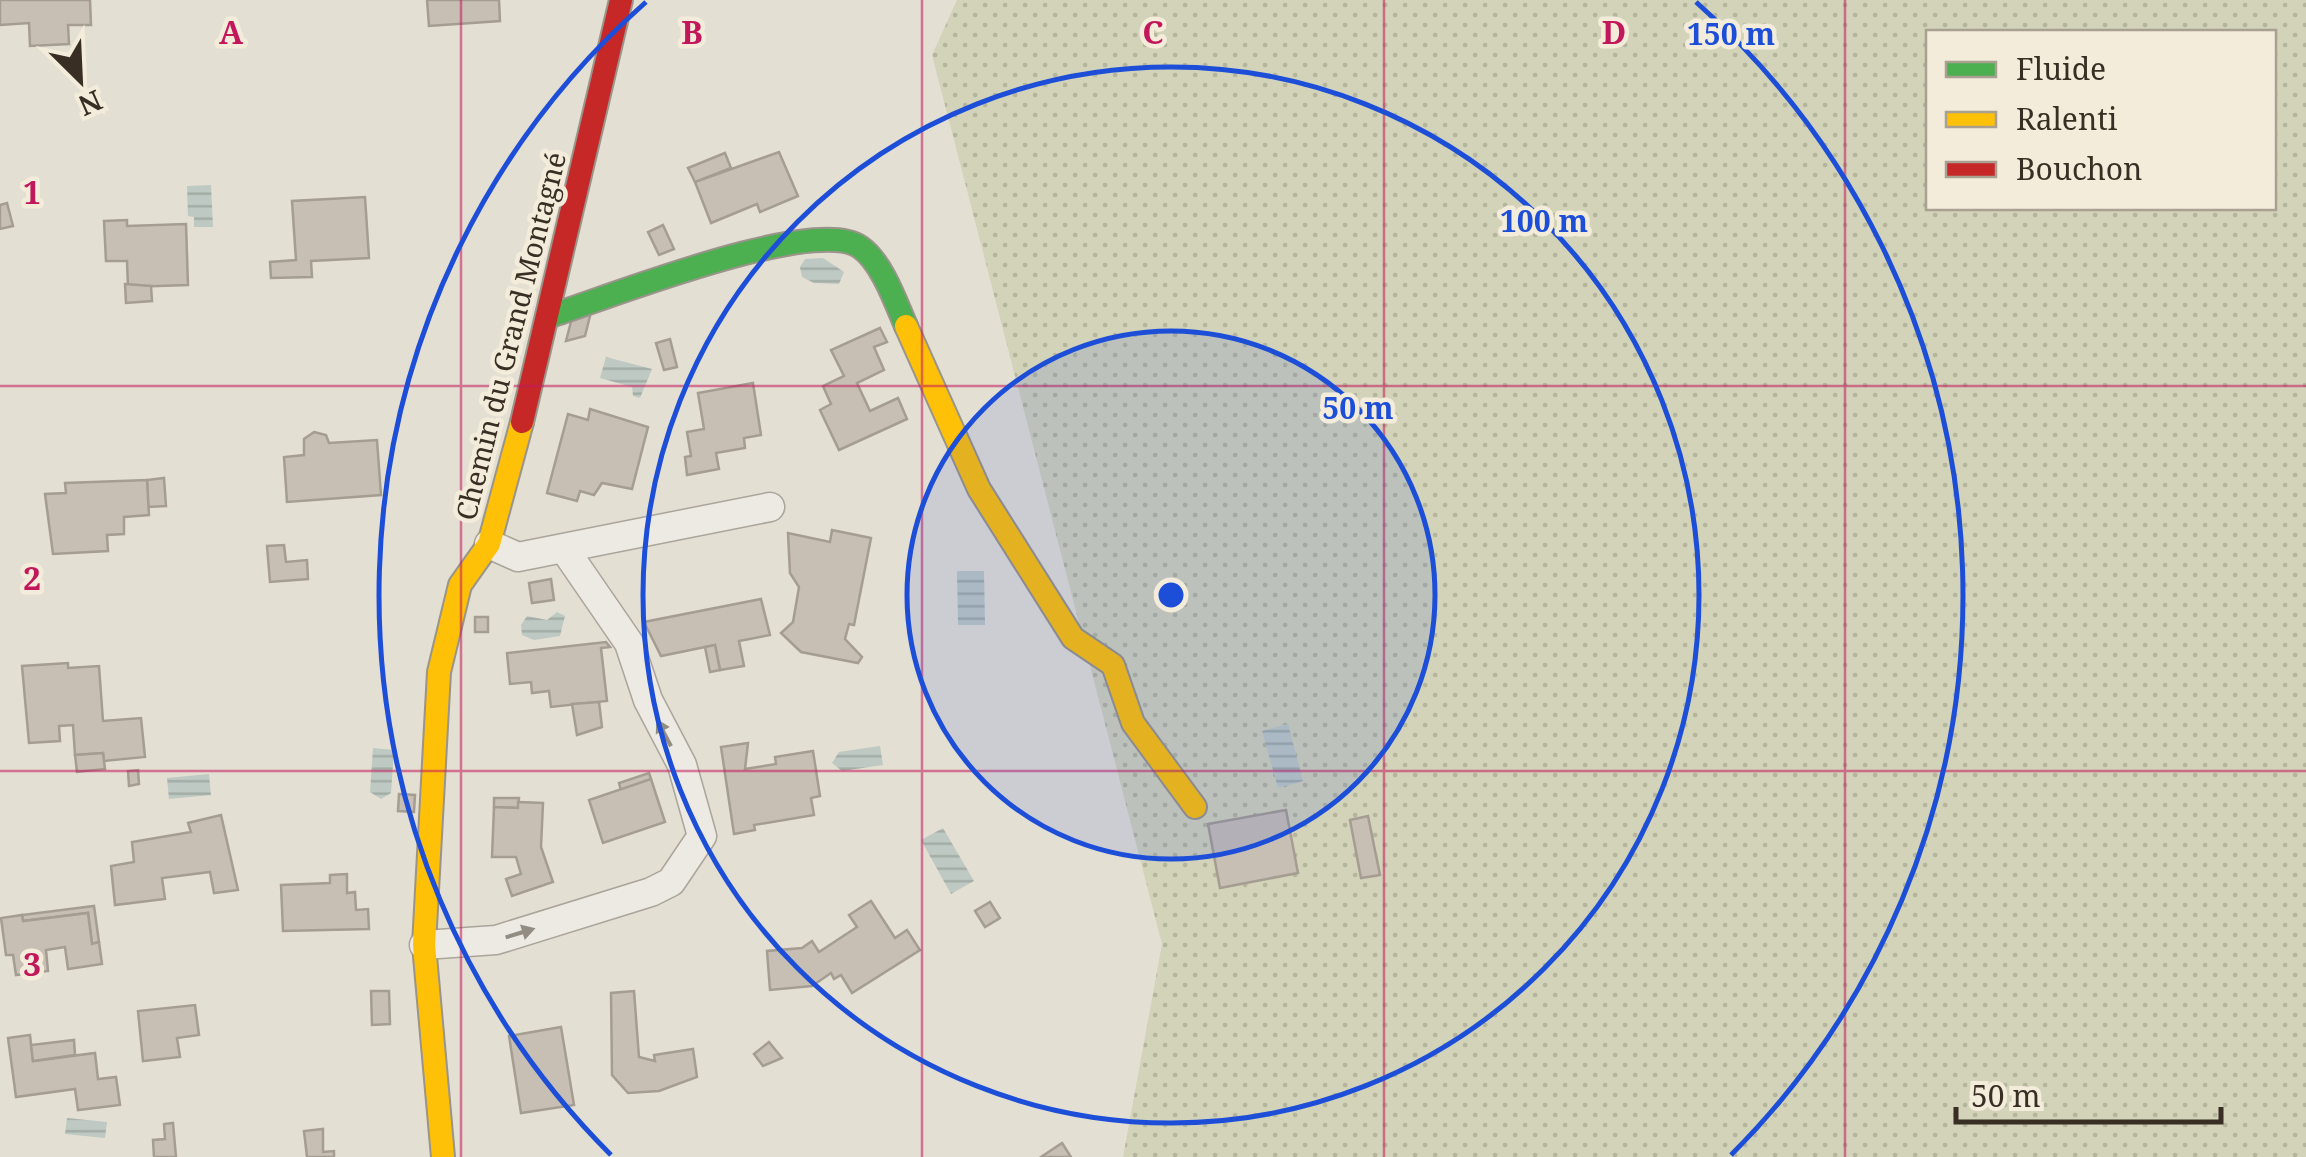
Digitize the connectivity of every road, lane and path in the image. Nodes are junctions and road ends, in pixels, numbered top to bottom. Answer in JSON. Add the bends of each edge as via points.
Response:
{"nodes":[{"id":1,"x":621,"y":0,"type":"edge"},
{"id":2,"x":550,"y":316,"type":"junction"},
{"id":3,"x":770,"y":507,"type":"dead end"},
{"id":4,"x":489,"y":544,"type":"junction"},
{"id":5,"x":565,"y":550,"type":"junction"},
{"id":6,"x":1195,"y":807,"type":"dead end"},
{"id":7,"x":424,"y":944,"type":"junction"},
{"id":8,"x":443,"y":1157,"type":"edge"}],
"edges":[{"from":1,"to":2,"type":"street","name":"Chemin du Grand Montagné"},
{"from":2,"to":4,"type":"street","name":"Chemin du Grand Montagné"},
{"from":2,"to":6,"type":"street","via":[[766,246],[840,237],[863,248],[891,293],[978,489],[1073,638],[1114,664],[1133,722]]},
{"from":3,"to":5,"type":"street"},
{"from":4,"to":5,"type":"street","via":[[518,557]]},
{"from":4,"to":7,"type":"street","name":"Chemin du Grand Montagné","via":[[460,585],[439,672]]},
{"from":7,"to":5,"type":"street","one_way":true,"via":[[496,940],[650,892],[671,882],[702,836],[682,766],[655,716],[629,643]]},
{"from":7,"to":8,"type":"street","name":"Chemin du Grand Montagné"}]}
